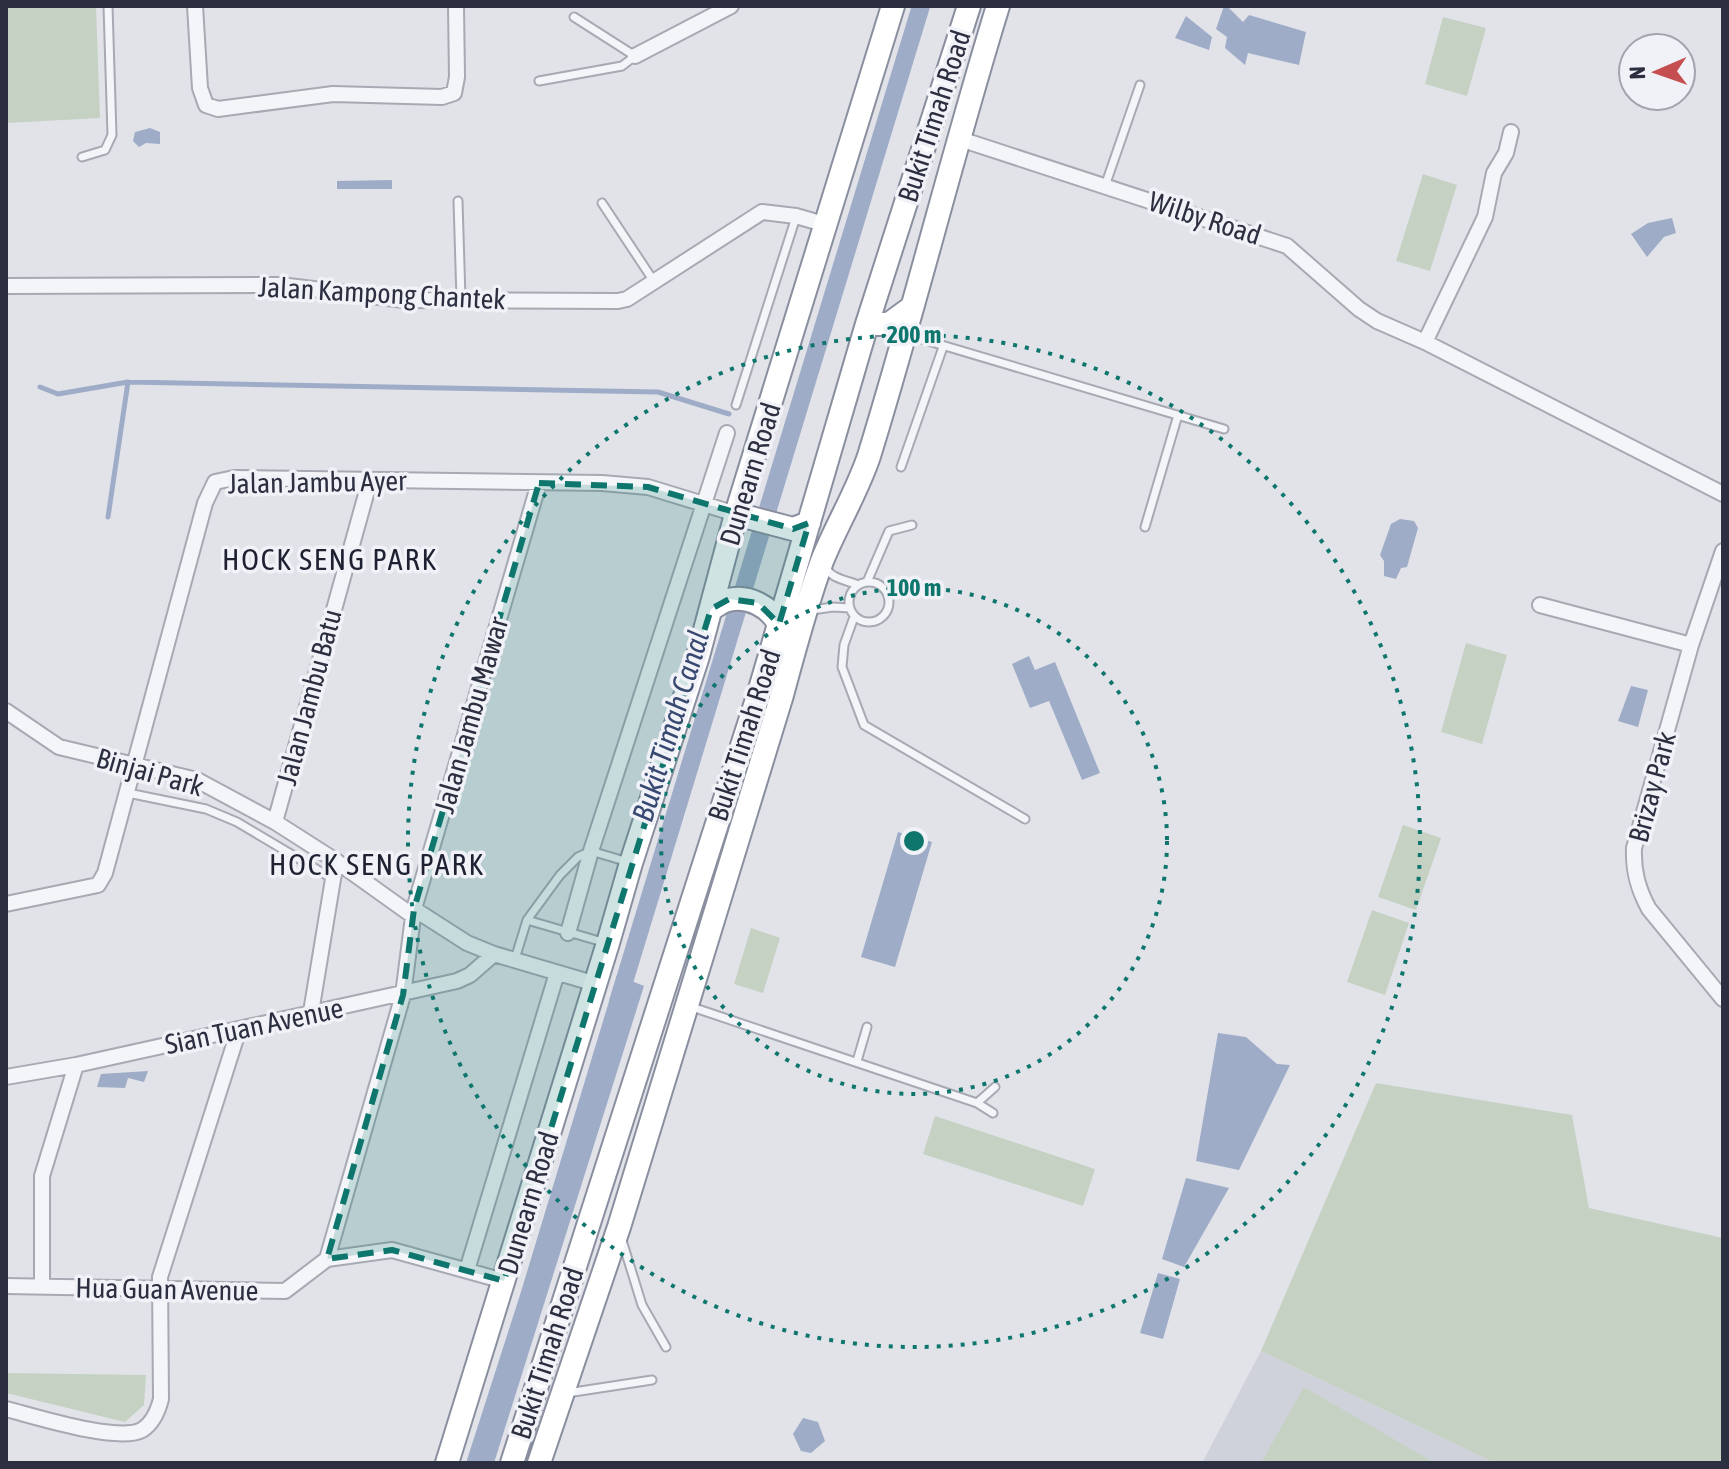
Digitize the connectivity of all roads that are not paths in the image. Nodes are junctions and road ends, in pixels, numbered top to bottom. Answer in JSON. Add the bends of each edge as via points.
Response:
{"nodes":[{"id":1,"x":108,"y":6,"type":"edge"},
{"id":2,"x":195,"y":6,"type":"edge"},
{"id":3,"x":456,"y":6,"type":"edge"},
{"id":4,"x":731,"y":6,"type":"edge"},
{"id":5,"x":893,"y":6,"type":"edge"},
{"id":6,"x":969,"y":6,"type":"edge"},
{"id":7,"x":998,"y":6,"type":"edge"},
{"id":8,"x":574,"y":17,"type":"dead end"},
{"id":9,"x":635,"y":56,"type":"junction"},
{"id":10,"x":539,"y":81,"type":"dead end"},
{"id":11,"x":1140,"y":85,"type":"dead end"},
{"id":12,"x":1511,"y":132,"type":"dead end"},
{"id":13,"x":960,"y":139,"type":"junction"},
{"id":14,"x":82,"y":157,"type":"dead end"},
{"id":15,"x":1105,"y":186,"type":"junction"},
{"id":16,"x":458,"y":201,"type":"dead end"},
{"id":17,"x":602,"y":203,"type":"dead end"},
{"id":18,"x":796,"y":216,"type":"junction"},
{"id":19,"x":827,"y":225,"type":"junction"},
{"id":20,"x":653,"y":280,"type":"junction"},
{"id":21,"x":6,"y":286,"type":"edge"},
{"id":22,"x":461,"y":301,"type":"junction"},
{"id":23,"x":911,"y":308,"type":"junction"},
{"id":24,"x":867,"y":324,"type":"junction"},
{"id":25,"x":905,"y":335,"type":"junction"},
{"id":26,"x":1425,"y":342,"type":"junction"},
{"id":27,"x":943,"y":347,"type":"junction"},
{"id":28,"x":736,"y":405,"type":"dead end"},
{"id":29,"x":1178,"y":415,"type":"junction"},
{"id":30,"x":1224,"y":429,"type":"dead end"},
{"id":31,"x":727,"y":433,"type":"dead end"},
{"id":32,"x":901,"y":467,"type":"dead end"},
{"id":33,"x":370,"y":480,"type":"junction"},
{"id":34,"x":539,"y":483,"type":"junction"},
{"id":35,"x":1723,"y":494,"type":"edge"},
{"id":36,"x":705,"y":503,"type":"junction"},
{"id":37,"x":736,"y":514,"type":"junction"},
{"id":38,"x":809,"y":523,"type":"junction"},
{"id":39,"x":912,"y":525,"type":"dead end"},
{"id":40,"x":1145,"y":527,"type":"dead end"},
{"id":41,"x":1723,"y":551,"type":"edge"},
{"id":42,"x":823,"y":559,"type":"junction"},
{"id":43,"x":863,"y":583,"type":"junction"},
{"id":44,"x":1540,"y":605,"type":"dead end"},
{"id":45,"x":850,"y":608,"type":"junction"},
{"id":46,"x":711,"y":609,"type":"junction"},
{"id":47,"x":804,"y":612,"type":"junction"},
{"id":48,"x":854,"y":617,"type":"junction"},
{"id":49,"x":779,"y":624,"type":"junction"},
{"id":50,"x":1691,"y":645,"type":"junction"},
{"id":51,"x":6,"y":711,"type":"edge"},
{"id":52,"x":135,"y":766,"type":"junction"},
{"id":53,"x":128,"y":793,"type":"junction"},
{"id":54,"x":1025,"y":819,"type":"dead end"},
{"id":55,"x":275,"y":822,"type":"junction"},
{"id":56,"x":591,"y":851,"type":"junction"},
{"id":57,"x":336,"y":861,"type":"junction"},
{"id":58,"x":631,"y":863,"type":"junction"},
{"id":59,"x":333,"y":879,"type":"junction"},
{"id":60,"x":6,"y":904,"type":"edge"},
{"id":61,"x":413,"y":913,"type":"junction"},
{"id":62,"x":527,"y":920,"type":"junction"},
{"id":63,"x":568,"y":933,"type":"junction"},
{"id":64,"x":608,"y":943,"type":"junction"},
{"id":65,"x":494,"y":954,"type":"junction"},
{"id":66,"x":700,"y":959,"type":"junction"},
{"id":67,"x":515,"y":961,"type":"junction"},
{"id":68,"x":671,"y":970,"type":"junction"},
{"id":69,"x":557,"y":973,"type":"junction"},
{"id":70,"x":596,"y":984,"type":"junction"},
{"id":71,"x":403,"y":995,"type":"junction"},
{"id":72,"x":1723,"y":999,"type":"edge"},
{"id":73,"x":687,"y":1006,"type":"junction"},
{"id":74,"x":311,"y":1012,"type":"junction"},
{"id":75,"x":867,"y":1027,"type":"dead end"},
{"id":76,"x":239,"y":1029,"type":"junction"},
{"id":77,"x":857,"y":1061,"type":"junction"},
{"id":78,"x":76,"y":1065,"type":"junction"},
{"id":79,"x":6,"y":1077,"type":"edge"},
{"id":80,"x":995,"y":1087,"type":"dead end"},
{"id":81,"x":977,"y":1103,"type":"junction"},
{"id":82,"x":993,"y":1113,"type":"dead end"},
{"id":83,"x":619,"y":1227,"type":"junction"},
{"id":84,"x":327,"y":1259,"type":"junction"},
{"id":85,"x":467,"y":1270,"type":"junction"},
{"id":86,"x":504,"y":1281,"type":"junction"},
{"id":87,"x":6,"y":1286,"type":"edge"},
{"id":88,"x":42,"y":1286,"type":"junction"},
{"id":89,"x":159,"y":1288,"type":"junction"},
{"id":90,"x":666,"y":1347,"type":"dead end"},
{"id":91,"x":652,"y":1380,"type":"dead end"},
{"id":92,"x":561,"y":1396,"type":"junction"},
{"id":93,"x":6,"y":1409,"type":"edge"},
{"id":94,"x":447,"y":1463,"type":"edge"},
{"id":95,"x":512,"y":1463,"type":"edge"},
{"id":96,"x":539,"y":1463,"type":"edge"}],
"edges":[{"from":1,"to":14,"type":"lane","via":[[112,135],[105,150]]},
{"from":2,"to":3,"type":"street","via":[[200,88],[206,105],[218,109],[333,94],[454,93]]},
{"from":4,"to":9,"type":"street"},
{"from":5,"to":19,"type":"highway","name":"Dunearn Road"},
{"from":6,"to":24,"type":"highway","name":"Bukit Timah Road"},
{"from":7,"to":13,"type":"highway"},
{"from":8,"to":9,"type":"lane"},
{"from":9,"to":10,"type":"lane","via":[[622,66]]},
{"from":11,"to":15,"type":"lane"},
{"from":12,"to":26,"type":"street","via":[[1494,173],[1485,217]]},
{"from":13,"to":15,"type":"street","name":"Wilby Road"},
{"from":13,"to":23,"type":"highway"},
{"from":15,"to":26,"type":"street","name":"Wilby Road","via":[[1287,246],[1359,309]]},
{"from":16,"to":22,"type":"lane"},
{"from":17,"to":20,"type":"lane"},
{"from":18,"to":19,"type":"street","name":"Jalan Kampong Chantek"},
{"from":18,"to":20,"type":"street","name":"Jalan Kampong Chantek","via":[[753,216]]},
{"from":18,"to":28,"type":"lane"},
{"from":19,"to":37,"type":"highway","name":"Dunearn Road"},
{"from":20,"to":22,"type":"street","name":"Jalan Kampong Chantek","via":[[618,301]]},
{"from":21,"to":22,"type":"street","name":"Jalan Kampong Chantek","via":[[280,285],[404,300]]},
{"from":23,"to":24,"type":"highway","via":[[889,324]]},
{"from":23,"to":25,"type":"highway"},
{"from":24,"to":38,"type":"highway","name":"Bukit Timah Road"},
{"from":25,"to":27,"type":"lane"},
{"from":25,"to":42,"type":"highway","via":[[867,461]]},
{"from":26,"to":35,"type":"street","name":"Wilby Road"},
{"from":27,"to":29,"type":"lane"},
{"from":27,"to":32,"type":"lane"},
{"from":29,"to":30,"type":"lane"},
{"from":29,"to":40,"type":"lane"},
{"from":31,"to":36,"type":"street","name":"Dunearn Road"},
{"from":33,"to":34,"type":"street","name":"Jalan Jambu Ayer"},
{"from":33,"to":52,"type":"street","name":"Jalan Jambu Ayer","via":[[215,482]]},
{"from":33,"to":55,"type":"street","name":"Jalan Jambu Batu"},
{"from":34,"to":36,"type":"street","name":"Jalan Jambu Ayer","via":[[648,487]]},
{"from":34,"to":61,"type":"street","name":"Jalan Jambu Mawar"},
{"from":36,"to":37,"type":"street","name":"Jalan Jambu Ayer"},
{"from":36,"to":56,"type":"street","name":"Dunearn Road"},
{"from":37,"to":38,"type":"highway","via":[[793,529]]},
{"from":37,"to":46,"type":"highway","name":"Dunearn Road"},
{"from":38,"to":49,"type":"highway","name":"Bukit Timah Road"},
{"from":39,"to":43,"type":"lane","via":[[889,531]]},
{"from":41,"to":50,"type":"street","name":"Brizay Park"},
{"from":42,"to":43,"type":"lane","via":[[831,575]]},
{"from":42,"to":47,"type":"highway"},
{"from":43,"to":45,"type":"lane","via":[[849,599]]},
{"from":43,"to":48,"type":"lane","via":[[883,588],[888,596],[886,613],[871,622]]},
{"from":44,"to":50,"type":"street"},
{"from":45,"to":47,"type":"lane"},
{"from":45,"to":48,"type":"lane"},
{"from":46,"to":49,"type":"highway","via":[[729,599],[758,603]]},
{"from":46,"to":58,"type":"highway","name":"Dunearn Road"},
{"from":47,"to":66,"type":"highway"},
{"from":48,"to":54,"type":"lane","via":[[842,667],[864,725]]},
{"from":49,"to":68,"type":"highway","name":"Bukit Timah Road"},
{"from":50,"to":72,"type":"street","name":"Brizay Park","via":[[1633,863],[1649,909]]},
{"from":51,"to":52,"type":"street","name":"Binjai Park","via":[[59,747]]},
{"from":52,"to":53,"type":"street","name":"Jalan Jambu Ayer"},
{"from":52,"to":55,"type":"street","name":"Binjai Park","via":[[197,780]]},
{"from":53,"to":59,"type":"lane","via":[[206,809],[237,822]]},
{"from":53,"to":60,"type":"street","name":"Jalan Jambu Ayer","via":[[98,885]]},
{"from":55,"to":57,"type":"street","name":"Binjai Park"},
{"from":56,"to":58,"type":"lane"},
{"from":56,"to":62,"type":"lane","via":[[569,865]]},
{"from":56,"to":63,"type":"street","name":"Dunearn Road"},
{"from":57,"to":59,"type":"street"},
{"from":57,"to":61,"type":"street","name":"Binjai Park"},
{"from":58,"to":64,"type":"highway","name":"Dunearn Road"},
{"from":59,"to":74,"type":"street"},
{"from":61,"to":65,"type":"street","name":"Binjai Park"},
{"from":61,"to":71,"type":"street","name":"Jalan Jambu Mawar"},
{"from":62,"to":63,"type":"lane"},
{"from":62,"to":67,"type":"lane"},
{"from":63,"to":64,"type":"lane"},
{"from":64,"to":70,"type":"highway","name":"Dunearn Road"},
{"from":65,"to":67,"type":"street","name":"Binjai Park"},
{"from":65,"to":71,"type":"street","name":"Sian Tuan Avenue","via":[[457,981]]},
{"from":66,"to":68,"type":"highway"},
{"from":66,"to":73,"type":"highway"},
{"from":67,"to":69,"type":"street","name":"Binjai Park"},
{"from":68,"to":95,"type":"highway","name":"Bukit Timah Road"},
{"from":69,"to":70,"type":"street","name":"Binjai Park"},
{"from":69,"to":85,"type":"street","name":"Dunearn Road"},
{"from":70,"to":86,"type":"highway","name":"Dunearn Road"},
{"from":71,"to":74,"type":"street","name":"Sian Tuan Avenue"},
{"from":71,"to":84,"type":"street","name":"Jalan Jambu Mawar"},
{"from":73,"to":77,"type":"lane"},
{"from":73,"to":83,"type":"highway"},
{"from":74,"to":76,"type":"street","name":"Sian Tuan Avenue"},
{"from":75,"to":77,"type":"lane"},
{"from":76,"to":78,"type":"street","name":"Sian Tuan Avenue"},
{"from":76,"to":89,"type":"street"},
{"from":77,"to":81,"type":"lane"},
{"from":78,"to":79,"type":"street","name":"Sian Tuan Avenue"},
{"from":78,"to":88,"type":"street","via":[[42,1176]]},
{"from":80,"to":81,"type":"lane"},
{"from":81,"to":82,"type":"lane"},
{"from":83,"to":90,"type":"lane","name":"Bukit Timah Road","via":[[642,1305]]},
{"from":83,"to":92,"type":"highway"},
{"from":84,"to":85,"type":"street","name":"Hua Guan Avenue","via":[[392,1250]]},
{"from":84,"to":89,"type":"street","name":"Hua Guan Avenue","via":[[285,1291]]},
{"from":85,"to":86,"type":"street","name":"Hua Guan Avenue"},
{"from":86,"to":94,"type":"highway","name":"Dunearn Road"},
{"from":87,"to":88,"type":"street","name":"Hua Guan Avenue"},
{"from":88,"to":89,"type":"street","name":"Hua Guan Avenue"},
{"from":89,"to":93,"type":"street","via":[[161,1399],[148,1425],[139,1432],[109,1433]]},
{"from":91,"to":92,"type":"lane","name":"Bukit Timah Road","via":[[572,1390]]},
{"from":92,"to":96,"type":"highway"}]}
